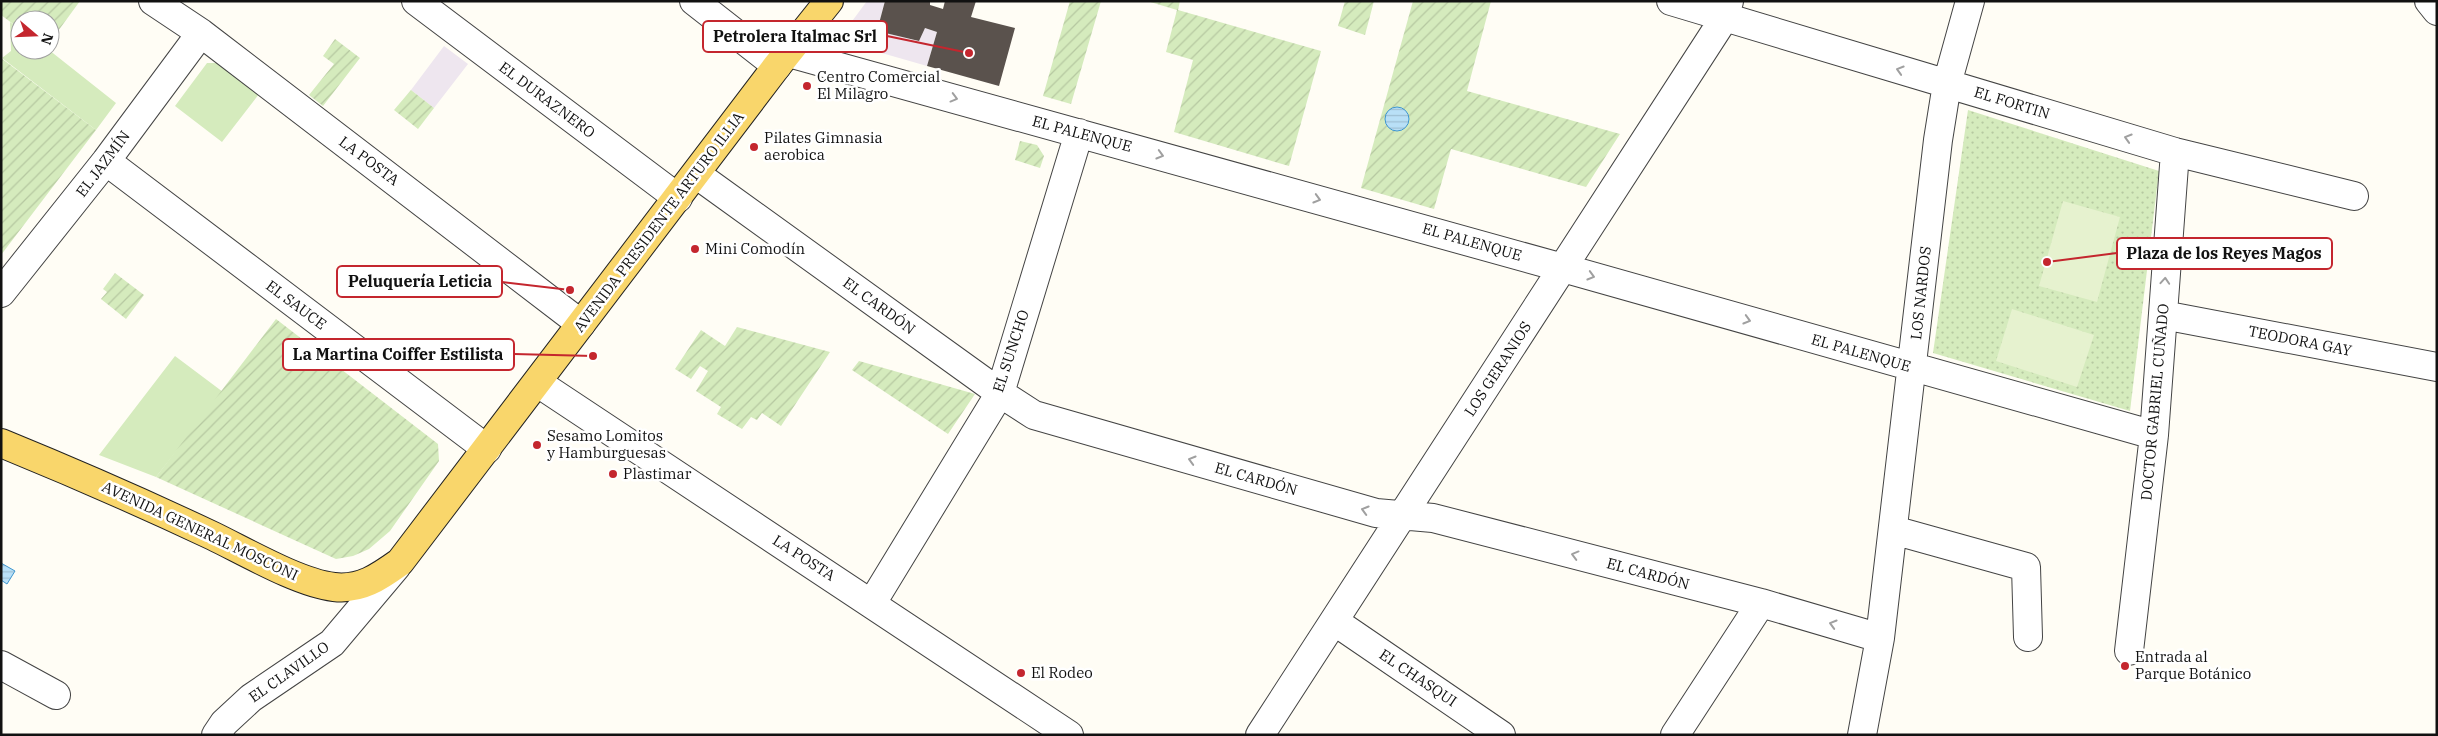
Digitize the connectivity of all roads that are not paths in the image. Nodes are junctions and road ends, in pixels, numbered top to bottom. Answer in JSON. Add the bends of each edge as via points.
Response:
{"nodes":[{"id":1,"x":153,"y":1,"type":"edge"},
{"id":2,"x":416,"y":1,"type":"edge"},
{"id":3,"x":694,"y":1,"type":"edge"},
{"id":4,"x":830,"y":1,"type":"edge"},
{"id":5,"x":1671,"y":1,"type":"edge"},
{"id":6,"x":1970,"y":1,"type":"edge"},
{"id":7,"x":2429,"y":1,"type":"edge"},
{"id":8,"x":1727,"y":9,"type":"edge"},
{"id":9,"x":2437,"y":11,"type":"edge"},
{"id":10,"x":201,"y":33,"type":"junction"},
{"id":11,"x":783,"y":59,"type":"junction"},
{"id":12,"x":1947,"y":84,"type":"junction"},
{"id":13,"x":1080,"y":133,"type":"junction"},
{"id":14,"x":2175,"y":152,"type":"junction"},
{"id":15,"x":106,"y":162,"type":"junction"},
{"id":16,"x":696,"y":174,"type":"junction"},
{"id":17,"x":2354,"y":196,"type":"dead end"},
{"id":18,"x":678,"y":198,"type":"junction"},
{"id":19,"x":1563,"y":268,"type":"junction"},
{"id":20,"x":1,"y":294,"type":"edge"},
{"id":21,"x":2163,"y":316,"type":"junction"},
{"id":22,"x":582,"y":324,"type":"junction"},
{"id":23,"x":2437,"y":367,"type":"edge"},
{"id":24,"x":1912,"y":368,"type":"junction"},
{"id":25,"x":538,"y":383,"type":"junction"},
{"id":26,"x":1000,"y":393,"type":"junction"},
{"id":27,"x":2154,"y":435,"type":"junction"},
{"id":28,"x":1,"y":443,"type":"edge"},
{"id":29,"x":487,"y":449,"type":"junction"},
{"id":30,"x":1403,"y":516,"type":"junction"},
{"id":31,"x":1893,"y":530,"type":"junction"},
{"id":32,"x":400,"y":562,"type":"junction"},
{"id":33,"x":872,"y":603,"type":"junction"},
{"id":34,"x":1761,"y":603,"type":"junction"},
{"id":35,"x":1334,"y":621,"type":"junction"},
{"id":36,"x":2028,"y":637,"type":"dead end"},
{"id":37,"x":1880,"y":638,"type":"junction"},
{"id":38,"x":2128,"y":652,"type":"dead end"},
{"id":39,"x":1,"y":665,"type":"edge"},
{"id":40,"x":56,"y":695,"type":"dead end"},
{"id":41,"x":216,"y":735,"type":"edge"},
{"id":42,"x":1069,"y":735,"type":"edge"},
{"id":43,"x":1260,"y":735,"type":"edge"},
{"id":44,"x":1502,"y":735,"type":"edge"},
{"id":45,"x":1675,"y":735,"type":"edge"},
{"id":46,"x":1862,"y":735,"type":"edge"}],
"edges":[{"from":1,"to":10,"type":"street","name":"LA POSTA"},
{"from":2,"to":18,"type":"street","name":"EL DURAZNERO"},
{"from":3,"to":11,"type":"street"},
{"from":4,"to":11,"type":"main road","name":"AVENIDA PRESIDENTE ARTURO ILLIA"},
{"from":5,"to":8,"type":"street","name":"EL FORTIN"},
{"from":6,"to":12,"type":"street","name":"LOS NARDOS"},
{"from":7,"to":9,"type":"street"},
{"from":12,"to":8,"type":"street","name":"EL FORTIN","one_way":true},
{"from":8,"to":19,"type":"street","name":"LOS GERANIOS"},
{"from":10,"to":15,"type":"street","name":"EL JAZMÍN"},
{"from":10,"to":22,"type":"street","name":"LA POSTA"},
{"from":11,"to":13,"type":"street","name":"EL PALENQUE","one_way":true},
{"from":11,"to":16,"type":"main road","name":"AVENIDA PRESIDENTE ARTURO ILLIA"},
{"from":14,"to":12,"type":"street","name":"EL FORTIN","one_way":true},
{"from":12,"to":24,"type":"street","name":"LOS NARDOS"},
{"from":13,"to":19,"type":"street","name":"EL PALENQUE","one_way":true},
{"from":13,"to":26,"type":"street","name":"EL SUNCHO"},
{"from":14,"to":17,"type":"street","name":"EL FORTIN"},
{"from":21,"to":14,"type":"street","name":"DOCTOR GABRIEL CUÑADO","one_way":true},
{"from":15,"to":20,"type":"street","name":"EL JAZMÍN"},
{"from":15,"to":29,"type":"street","name":"EL SAUCE"},
{"from":16,"to":18,"type":"main road","name":"AVENIDA PRESIDENTE ARTURO ILLIA"},
{"from":16,"to":26,"type":"street","name":"EL CARDÓN"},
{"from":18,"to":22,"type":"main road","name":"AVENIDA PRESIDENTE ARTURO ILLIA"},
{"from":19,"to":24,"type":"street","name":"EL PALENQUE","one_way":true},
{"from":19,"to":30,"type":"street","name":"LOS GERANIOS"},
{"from":21,"to":23,"type":"street","name":"TEODORA GAY"},
{"from":21,"to":27,"type":"street","name":"DOCTOR GABRIEL CUÑADO"},
{"from":22,"to":25,"type":"main road","name":"AVENIDA PRESIDENTE ARTURO ILLIA"},
{"from":24,"to":27,"type":"street","name":"EL PALENQUE"},
{"from":24,"to":31,"type":"street","name":"LOS NARDOS"},
{"from":25,"to":29,"type":"main road","name":"AVENIDA PRESIDENTE ARTURO ILLIA"},
{"from":25,"to":33,"type":"street","name":"LA POSTA"},
{"from":30,"to":26,"type":"street","name":"EL CARDÓN","one_way":true,"via":[[1376,513],[1034,414]]},
{"from":26,"to":33,"type":"street","name":"EL SUNCHO"},
{"from":27,"to":38,"type":"street","name":"DOCTOR GABRIEL CUÑADO"},
{"from":28,"to":32,"type":"main road","name":"AVENIDA GENERAL MOSCONI","via":[[323,585],[348,588],[365,584]]},
{"from":29,"to":32,"type":"main road","name":"AVENIDA PRESIDENTE ARTURO ILLIA"},
{"from":34,"to":30,"type":"street","name":"EL CARDÓN","one_way":true,"via":[[1433,518]]},
{"from":30,"to":35,"type":"street","name":"LOS GERANIOS"},
{"from":31,"to":36,"type":"street","via":[[2026,567]]},
{"from":31,"to":37,"type":"street","name":"LOS NARDOS"},
{"from":32,"to":41,"type":"street","name":"EL CLAVILLO","via":[[332,643],[251,698]]},
{"from":33,"to":42,"type":"street","name":"LA POSTA"},
{"from":37,"to":34,"type":"street","name":"EL CARDÓN","one_way":true},
{"from":34,"to":45,"type":"street"},
{"from":35,"to":43,"type":"street","name":"LOS GERANIOS"},
{"from":35,"to":44,"type":"street","name":"EL CHASQUI"},
{"from":37,"to":46,"type":"street","name":"LOS NARDOS"},
{"from":39,"to":40,"type":"street"}]}
